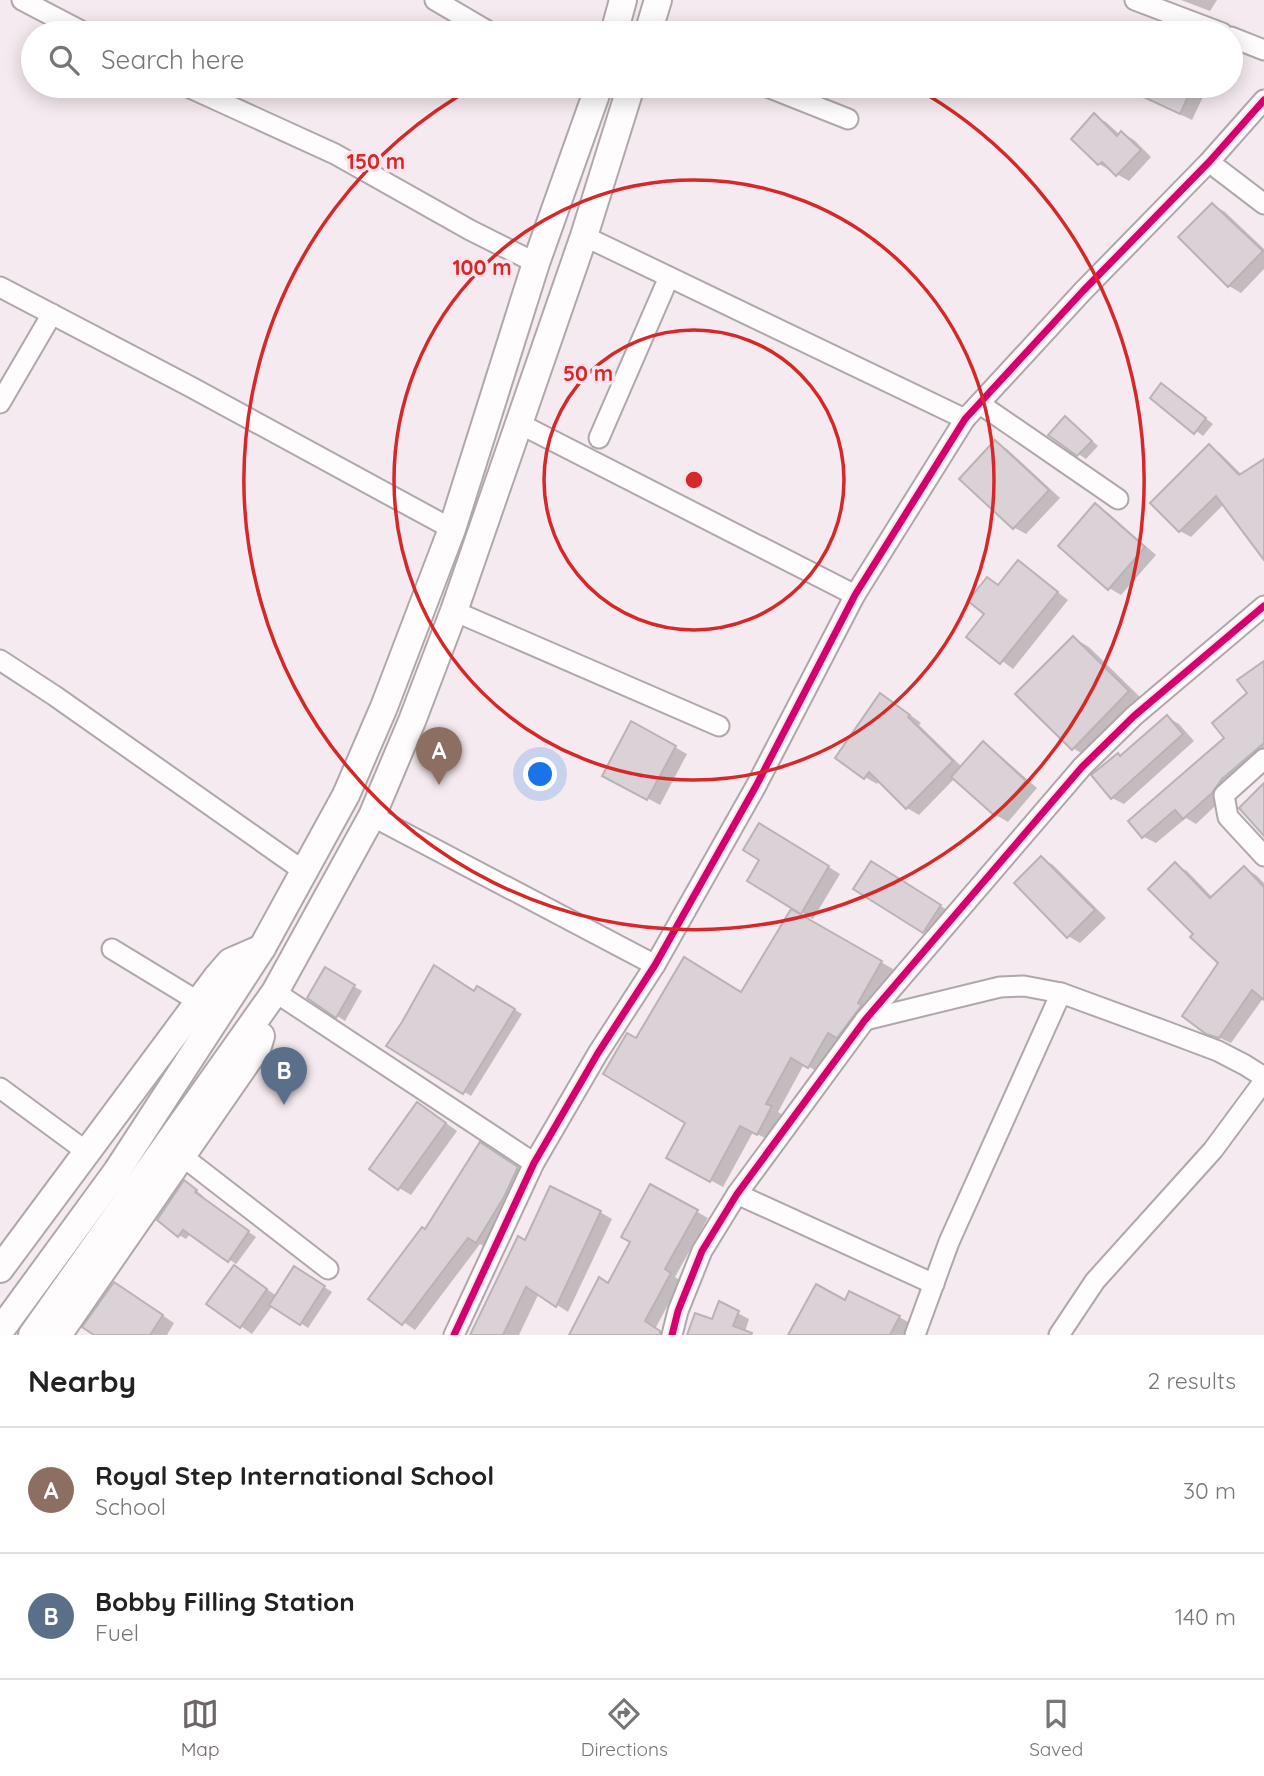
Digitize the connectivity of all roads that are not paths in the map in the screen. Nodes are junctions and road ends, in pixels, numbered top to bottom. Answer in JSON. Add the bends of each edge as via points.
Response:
{"nodes":[{"id":1,"x":22,"y":0,"type":"edge"},
{"id":2,"x":435,"y":0,"type":"edge"},
{"id":3,"x":623,"y":0,"type":"edge"},
{"id":4,"x":658,"y":0,"type":"edge"},
{"id":5,"x":1135,"y":0,"type":"edge"},
{"id":6,"x":62,"y":21,"type":"edge"},
{"id":7,"x":471,"y":21,"type":"edge"},
{"id":8,"x":617,"y":21,"type":"edge"},
{"id":9,"x":652,"y":21,"type":"edge"},
{"id":10,"x":1190,"y":21,"type":"edge"},
{"id":11,"x":1243,"y":42,"type":"edge"},
{"id":12,"x":1264,"y":50,"type":"edge"},
{"id":13,"x":212,"y":98,"type":"edge"},
{"id":14,"x":589,"y":98,"type":"edge"},
{"id":15,"x":627,"y":98,"type":"edge"},
{"id":16,"x":795,"y":98,"type":"edge"},
{"id":17,"x":1264,"y":100,"type":"edge"},
{"id":18,"x":848,"y":119,"type":"dead end"},
{"id":19,"x":1209,"y":162,"type":"junction"},
{"id":20,"x":1264,"y":204,"type":"edge"},
{"id":21,"x":584,"y":236,"type":"junction"},
{"id":22,"x":536,"y":263,"type":"junction"},
{"id":23,"x":669,"y":277,"type":"junction"},
{"id":24,"x":0,"y":287,"type":"edge"},
{"id":25,"x":52,"y":314,"type":"junction"},
{"id":26,"x":0,"y":403,"type":"edge"},
{"id":27,"x":980,"y":404,"type":"junction"},
{"id":28,"x":965,"y":419,"type":"junction"},
{"id":29,"x":520,"y":424,"type":"junction"},
{"id":30,"x":599,"y":438,"type":"dead end"},
{"id":31,"x":1118,"y":499,"type":"dead end"},
{"id":32,"x":452,"y":528,"type":"junction"},
{"id":33,"x":855,"y":595,"type":"junction"},
{"id":34,"x":1264,"y":606,"type":"edge"},
{"id":35,"x":454,"y":611,"type":"junction"},
{"id":36,"x":0,"y":660,"type":"edge"},
{"id":37,"x":719,"y":726,"type":"dead end"},
{"id":38,"x":1264,"y":760,"type":"edge"},
{"id":39,"x":372,"y":816,"type":"junction"},
{"id":40,"x":1264,"y":856,"type":"edge"},
{"id":41,"x":305,"y":872,"type":"junction"},
{"id":42,"x":113,"y":948,"type":"dead end"},
{"id":43,"x":262,"y":948,"type":"junction"},
{"id":44,"x":655,"y":965,"type":"junction"},
{"id":45,"x":1061,"y":993,"type":"junction"},
{"id":46,"x":269,"y":1000,"type":"junction"},
{"id":47,"x":199,"y":1002,"type":"junction"},
{"id":48,"x":865,"y":1020,"type":"junction"},
{"id":49,"x":1264,"y":1079,"type":"edge"},
{"id":50,"x":0,"y":1088,"type":"edge"},
{"id":51,"x":87,"y":1152,"type":"junction"},
{"id":52,"x":182,"y":1156,"type":"junction"},
{"id":53,"x":534,"y":1163,"type":"junction"},
{"id":54,"x":737,"y":1194,"type":"junction"},
{"id":55,"x":0,"y":1269,"type":"edge"},
{"id":56,"x":328,"y":1269,"type":"dead end"},
{"id":57,"x":934,"y":1284,"type":"junction"},
{"id":58,"x":0,"y":1331,"type":"edge"},
{"id":59,"x":60,"y":1334,"type":"edge"},
{"id":60,"x":32,"y":1335,"type":"edge"},
{"id":61,"x":454,"y":1335,"type":"edge"},
{"id":62,"x":672,"y":1335,"type":"edge"},
{"id":63,"x":915,"y":1335,"type":"edge"},
{"id":64,"x":1059,"y":1335,"type":"edge"}],
"edges":[{"from":1,"to":6,"type":"street"},
{"from":2,"to":7,"type":"street"},
{"from":3,"to":8,"type":"main road"},
{"from":4,"to":9,"type":"main road"},
{"from":5,"to":10,"type":"street"},
{"from":11,"to":12,"type":"street"},
{"from":13,"to":22,"type":"street","via":[[335,154]]},
{"from":14,"to":22,"type":"main road"},
{"from":15,"to":21,"type":"main road"},
{"from":16,"to":18,"type":"street"},
{"from":17,"to":19,"type":"street"},
{"from":19,"to":20,"type":"street"},
{"from":19,"to":27,"type":"street"},
{"from":21,"to":23,"type":"street"},
{"from":21,"to":29,"type":"main road"},
{"from":22,"to":32,"type":"main road"},
{"from":23,"to":28,"type":"street"},
{"from":23,"to":30,"type":"street"},
{"from":24,"to":25,"type":"street"},
{"from":25,"to":26,"type":"street"},
{"from":25,"to":32,"type":"street"},
{"from":27,"to":28,"type":"street"},
{"from":27,"to":31,"type":"street"},
{"from":28,"to":33,"type":"street"},
{"from":29,"to":33,"type":"street"},
{"from":29,"to":35,"type":"main road"},
{"from":32,"to":41,"type":"main road","via":[[346,795]]},
{"from":33,"to":44,"type":"street","via":[[756,786]]},
{"from":34,"to":48,"type":"street","via":[[1134,716],[1082,767]]},
{"from":35,"to":37,"type":"street"},
{"from":35,"to":39,"type":"main road"},
{"from":36,"to":41,"type":"street"},
{"from":38,"to":40,"type":"street","via":[[1224,795],[1228,817]]},
{"from":39,"to":44,"type":"street"},
{"from":39,"to":46,"type":"main road"},
{"from":41,"to":43,"type":"main road"},
{"from":42,"to":47,"type":"street"},
{"from":43,"to":47,"type":"main road","via":[[230,962]]},
{"from":43,"to":58,"type":"main road","via":[[117,1171]]},
{"from":44,"to":53,"type":"street"},
{"from":45,"to":48,"type":"street","via":[[1000,987]]},
{"from":45,"to":49,"type":"street","via":[[1218,1051]]},
{"from":45,"to":57,"type":"street"},
{"from":46,"to":52,"type":"main road","via":[[258,1046]]},
{"from":46,"to":53,"type":"street"},
{"from":46,"to":60,"type":"main road"},
{"from":47,"to":51,"type":"main road"},
{"from":48,"to":54,"type":"street"},
{"from":49,"to":64,"type":"street","via":[[1213,1150],[1095,1281]]},
{"from":50,"to":51,"type":"street"},
{"from":51,"to":55,"type":"main road"},
{"from":52,"to":56,"type":"street"},
{"from":52,"to":59,"type":"main road"},
{"from":53,"to":61,"type":"street"},
{"from":54,"to":57,"type":"street"},
{"from":54,"to":62,"type":"street","via":[[702,1251]]},
{"from":57,"to":63,"type":"street"}]}
